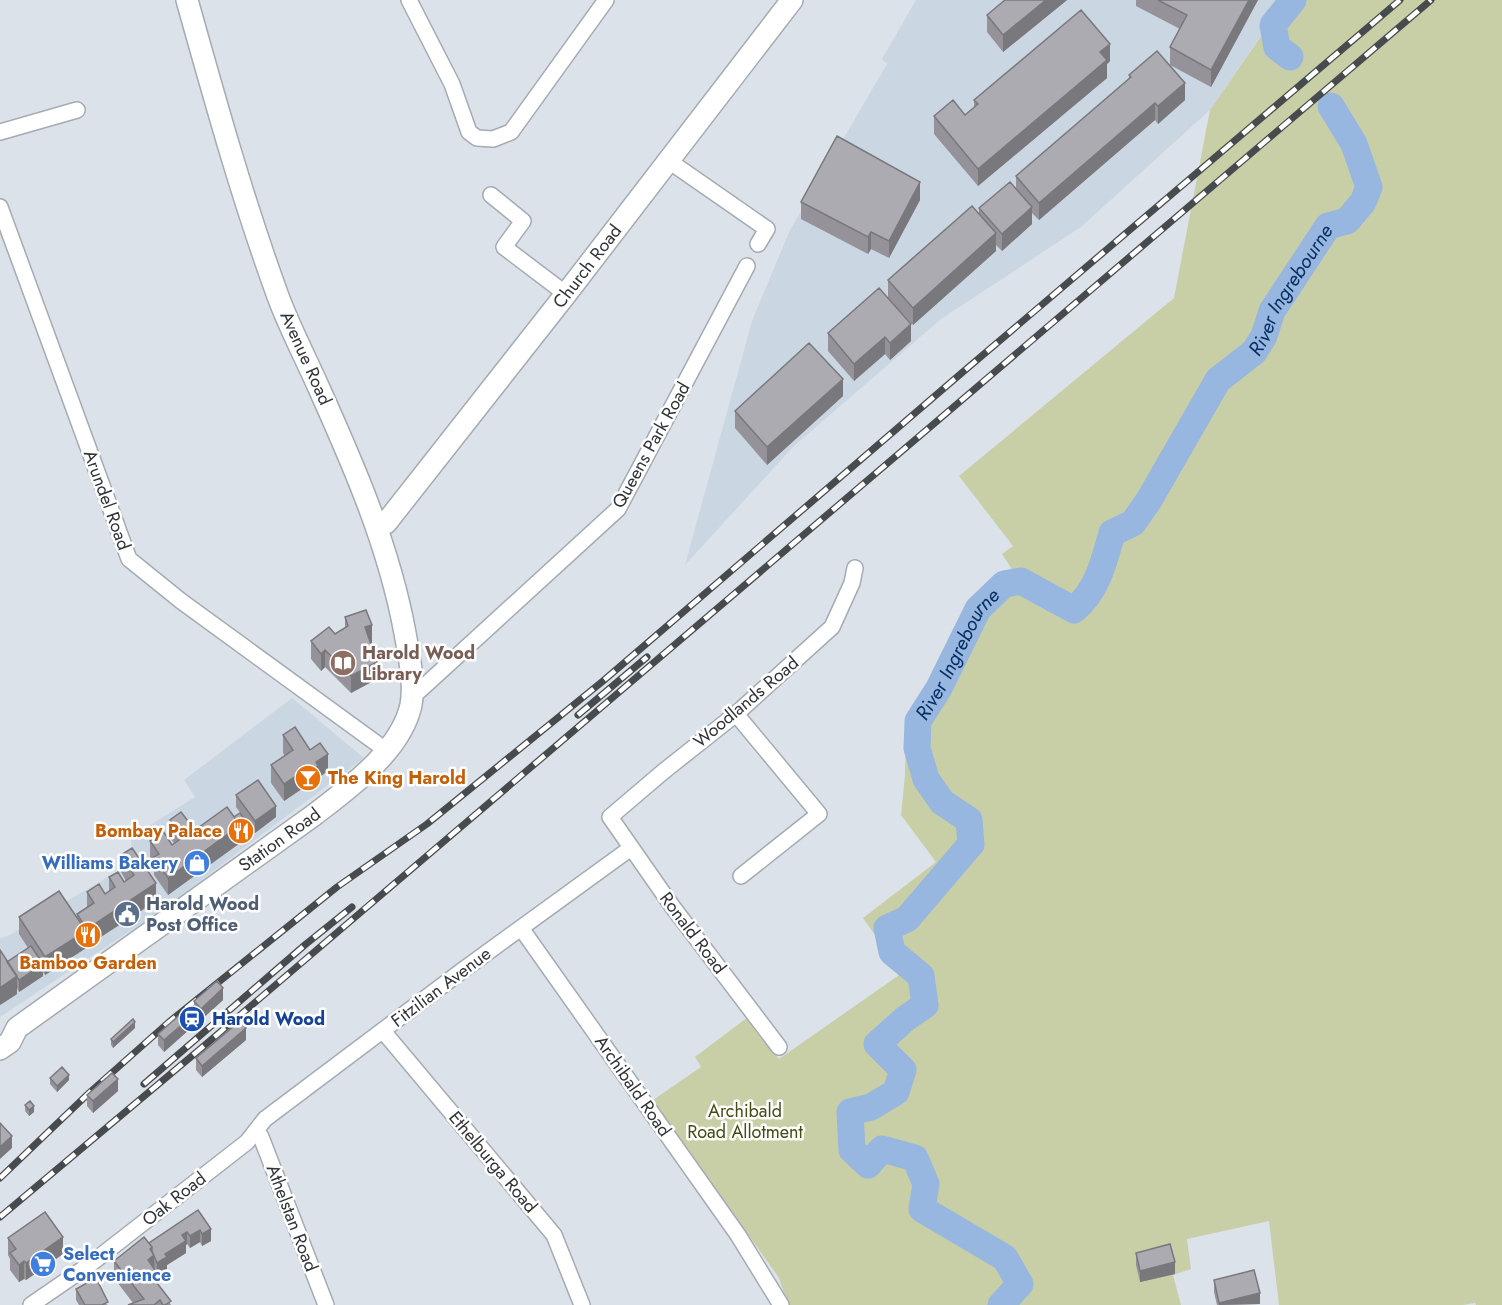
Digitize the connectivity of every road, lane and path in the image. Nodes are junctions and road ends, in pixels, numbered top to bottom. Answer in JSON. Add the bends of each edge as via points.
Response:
{"nodes":[{"id":1,"x":187,"y":0,"type":"edge"},
{"id":2,"x":409,"y":0,"type":"edge"},
{"id":3,"x":606,"y":0,"type":"edge"},
{"id":4,"x":792,"y":0,"type":"edge"},
{"id":5,"x":77,"y":110,"type":"dead end"},
{"id":6,"x":0,"y":132,"type":"edge"},
{"id":7,"x":669,"y":161,"type":"junction"},
{"id":8,"x":491,"y":195,"type":"dead end"},
{"id":9,"x":0,"y":207,"type":"edge"},
{"id":10,"x":758,"y":244,"type":"dead end"},
{"id":11,"x":747,"y":266,"type":"dead end"},
{"id":12,"x":566,"y":294,"type":"junction"},
{"id":13,"x":377,"y":527,"type":"junction"},
{"id":14,"x":855,"y":568,"type":"dead end"},
{"id":15,"x":412,"y":692,"type":"junction"},
{"id":16,"x":736,"y":714,"type":"junction"},
{"id":17,"x":407,"y":717,"type":"joint"},
{"id":18,"x":387,"y":751,"type":"junction"},
{"id":19,"x":610,"y":817,"type":"joint"},
{"id":20,"x":631,"y":848,"type":"junction"},
{"id":21,"x":741,"y":876,"type":"dead end"},
{"id":22,"x":521,"y":928,"type":"junction"},
{"id":23,"x":9,"y":1030,"type":"edge"},
{"id":24,"x":383,"y":1031,"type":"junction"},
{"id":25,"x":778,"y":1047,"type":"dead end"},
{"id":26,"x":0,"y":1049,"type":"edge"},
{"id":27,"x":257,"y":1132,"type":"junction"},
{"id":28,"x":31,"y":1305,"type":"edge"},
{"id":29,"x":326,"y":1305,"type":"edge"},
{"id":30,"x":582,"y":1305,"type":"edge"},
{"id":31,"x":781,"y":1305,"type":"edge"}],
"edges":[{"from":1,"to":13,"type":"street","name":"Avenue Road","via":[[273,281]]},
{"from":2,"to":3,"type":"street","via":[[452,84],[469,132],[477,138],[493,139],[511,132]]},
{"from":4,"to":7,"type":"street","name":"Church Road"},
{"from":5,"to":6,"type":"street"},
{"from":7,"to":10,"type":"street","via":[[767,229]]},
{"from":7,"to":12,"type":"street","name":"Church Road"},
{"from":8,"to":12,"type":"street","via":[[524,221],[504,247]]},
{"from":9,"to":18,"type":"street","name":"Arundel Road","via":[[129,560]]},
{"from":11,"to":15,"type":"street","name":"Queens Park Road","via":[[618,509],[419,691]]},
{"from":12,"to":13,"type":"street","name":"Church Road","via":[[386,523]]},
{"from":13,"to":15,"type":"street","name":"Avenue Road","via":[[399,603]]},
{"from":14,"to":16,"type":"street","name":"Woodlands Road","via":[[832,627]]},
{"from":15,"to":17,"type":"street","name":"Avenue Road"},
{"from":16,"to":19,"type":"street","name":"Woodlands Road"},
{"from":16,"to":21,"type":"street","via":[[819,814]]},
{"from":17,"to":18,"type":"street","name":"Station Road"},
{"from":18,"to":23,"type":"street","name":"Station Road","via":[[314,815]]},
{"from":19,"to":20,"type":"street","name":"Ronald Road"},
{"from":20,"to":22,"type":"street","name":"Fitzilian Avenue"},
{"from":20,"to":25,"type":"street","name":"Ronald Road"},
{"from":22,"to":24,"type":"street","name":"Fitzilian Avenue"},
{"from":22,"to":31,"type":"street","name":"Archibald Road","via":[[738,1235]]},
{"from":23,"to":26,"type":"street","name":"Station Road","via":[[10,1042]]},
{"from":24,"to":27,"type":"street","name":"Fitzilian Avenue","via":[[265,1119]]},
{"from":24,"to":30,"type":"street","name":"Ethelburga Road","via":[[554,1235]]},
{"from":27,"to":28,"type":"street","name":"Oak Road","via":[[99,1257]]},
{"from":27,"to":29,"type":"street","name":"Athelstan Road"}]}
